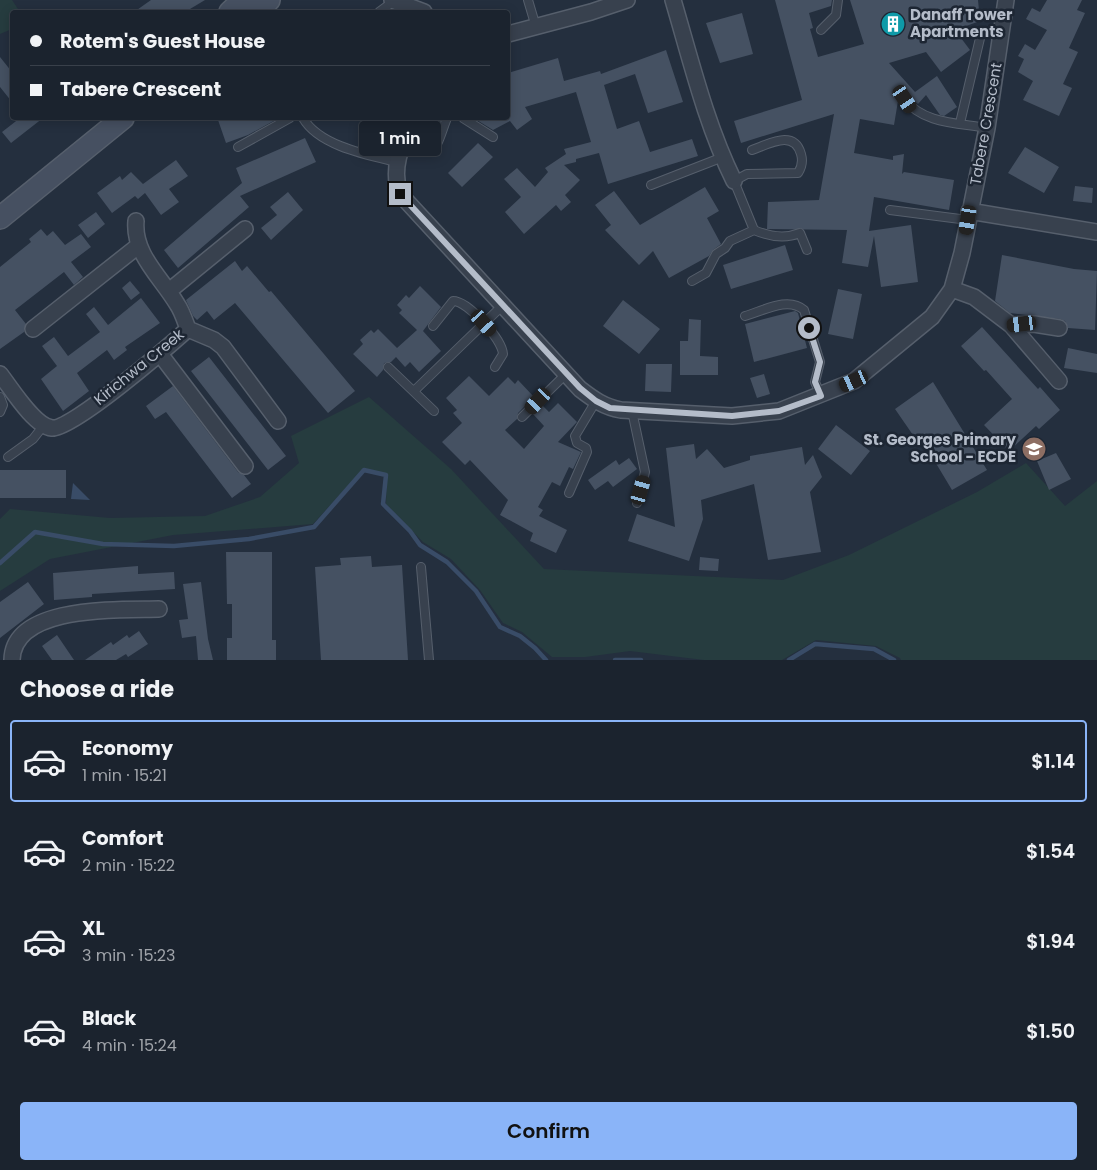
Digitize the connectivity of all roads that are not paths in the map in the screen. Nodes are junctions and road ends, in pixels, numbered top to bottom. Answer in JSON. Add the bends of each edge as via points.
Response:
{"nodes":[{"id":1,"x":243,"y":0,"type":"edge"},
{"id":2,"x":269,"y":0,"type":"edge"},
{"id":3,"x":389,"y":0,"type":"edge"},
{"id":4,"x":528,"y":0,"type":"edge"},
{"id":5,"x":628,"y":0,"type":"edge"},
{"id":6,"x":672,"y":0,"type":"edge"},
{"id":7,"x":838,"y":0,"type":"edge"},
{"id":8,"x":1006,"y":0,"type":"edge"},
{"id":9,"x":232,"y":10,"type":"edge"},
{"id":10,"x":256,"y":10,"type":"edge"},
{"id":11,"x":418,"y":10,"type":"edge"},
{"id":12,"x":536,"y":26,"type":"junction"},
{"id":13,"x":821,"y":30,"type":"dead end"},
{"id":14,"x":510,"y":33,"type":"edge"},
{"id":15,"x":981,"y":34,"type":"dead end"},
{"id":16,"x":905,"y":99,"type":"dead end"},
{"id":17,"x":121,"y":120,"type":"edge"},
{"id":18,"x":286,"y":120,"type":"edge"},
{"id":19,"x":305,"y":120,"type":"edge"},
{"id":20,"x":413,"y":120,"type":"edge"},
{"id":21,"x":447,"y":120,"type":"edge"},
{"id":22,"x":465,"y":120,"type":"edge"},
{"id":23,"x":960,"y":123,"type":"junction"},
{"id":24,"x":987,"y":128,"type":"junction"},
{"id":25,"x":494,"y":137,"type":"dead end"},
{"id":26,"x":403,"y":143,"type":"junction"},
{"id":27,"x":238,"y":147,"type":"dead end"},
{"id":28,"x":752,"y":150,"type":"dead end"},
{"id":29,"x":722,"y":157,"type":"junction"},
{"id":30,"x":397,"y":162,"type":"junction"},
{"id":31,"x":734,"y":181,"type":"junction"},
{"id":32,"x":651,"y":185,"type":"dead end"},
{"id":33,"x":890,"y":210,"type":"dead end"},
{"id":34,"x":969,"y":216,"type":"junction"},
{"id":35,"x":0,"y":218,"type":"edge"},
{"id":36,"x":136,"y":221,"type":"dead end"},
{"id":37,"x":244,"y":229,"type":"dead end"},
{"id":38,"x":754,"y":230,"type":"junction"},
{"id":39,"x":1097,"y":232,"type":"edge"},
{"id":40,"x":138,"y":246,"type":"junction"},
{"id":41,"x":807,"y":250,"type":"dead end"},
{"id":42,"x":692,"y":281,"type":"dead end"},
{"id":43,"x":952,"y":289,"type":"junction"},
{"id":44,"x":169,"y":291,"type":"junction"},
{"id":45,"x":502,"y":306,"type":"junction"},
{"id":46,"x":745,"y":316,"type":"dead end"},
{"id":47,"x":484,"y":323,"type":"junction"},
{"id":48,"x":1011,"y":325,"type":"junction"},
{"id":49,"x":432,"y":326,"type":"dead end"},
{"id":50,"x":33,"y":328,"type":"dead end"},
{"id":51,"x":1058,"y":328,"type":"dead end"},
{"id":52,"x":188,"y":329,"type":"junction"},
{"id":53,"x":160,"y":354,"type":"junction"},
{"id":54,"x":388,"y":367,"type":"dead end"},
{"id":55,"x":495,"y":367,"type":"dead end"},
{"id":56,"x":0,"y":374,"type":"edge"},
{"id":57,"x":566,"y":374,"type":"junction"},
{"id":58,"x":1059,"y":381,"type":"dead end"},
{"id":59,"x":414,"y":391,"type":"junction"},
{"id":60,"x":821,"y":396,"type":"junction"},
{"id":61,"x":0,"y":397,"type":"edge"},
{"id":62,"x":596,"y":401,"type":"junction"},
{"id":63,"x":434,"y":411,"type":"dead end"},
{"id":64,"x":0,"y":412,"type":"edge"},
{"id":65,"x":632,"y":412,"type":"junction"},
{"id":66,"x":522,"y":417,"type":"dead end"},
{"id":67,"x":278,"y":421,"type":"dead end"},
{"id":68,"x":44,"y":425,"type":"junction"},
{"id":69,"x":8,"y":457,"type":"dead end"},
{"id":70,"x":246,"y":466,"type":"dead end"},
{"id":71,"x":569,"y":493,"type":"dead end"},
{"id":72,"x":637,"y":503,"type":"dead end"},
{"id":73,"x":421,"y":567,"type":"dead end"},
{"id":74,"x":159,"y":609,"type":"dead end"},
{"id":75,"x":12,"y":660,"type":"edge"},
{"id":76,"x":429,"y":660,"type":"edge"}],
"edges":[{"from":1,"to":9,"type":"main road"},
{"from":2,"to":10,"type":"main road"},
{"from":3,"to":11,"type":"street"},
{"from":4,"to":12,"type":"lane"},
{"from":5,"to":12,"type":"street"},
{"from":6,"to":29,"type":"street"},
{"from":7,"to":13,"type":"lane","via":[[836,15]]},
{"from":8,"to":24,"type":"street","name":"Tabere Crescent"},
{"from":12,"to":14,"type":"street"},
{"from":15,"to":23,"type":"lane"},
{"from":16,"to":23,"type":"lane","via":[[920,115]]},
{"from":17,"to":35,"type":"main road"},
{"from":18,"to":27,"type":"lane"},
{"from":19,"to":30,"type":"lane","via":[[345,150]]},
{"from":20,"to":26,"type":"street","name":"Tabere Crescent"},
{"from":21,"to":26,"type":"lane","via":[[431,150]]},
{"from":22,"to":25,"type":"lane"},
{"from":23,"to":24,"type":"lane"},
{"from":24,"to":34,"type":"street","name":"Tabere Crescent"},
{"from":26,"to":30,"type":"street","name":"Tabere Crescent"},
{"from":28,"to":31,"type":"lane","via":[[777,140],[793,140],[802,157],[800,170],[794,174],[747,174]]},
{"from":29,"to":31,"type":"street"},
{"from":29,"to":32,"type":"lane"},
{"from":30,"to":45,"type":"street","name":"Tabere Crescent","via":[[400,194]]},
{"from":31,"to":38,"type":"lane"},
{"from":33,"to":34,"type":"lane"},
{"from":34,"to":39,"type":"street"},
{"from":34,"to":43,"type":"street","name":"Tabere Crescent"},
{"from":36,"to":40,"type":"street","name":"Kirichwa Creek"},
{"from":37,"to":44,"type":"street"},
{"from":38,"to":41,"type":"lane","via":[[778,236],[800,233]]},
{"from":38,"to":42,"type":"lane","via":[[730,241],[716,254],[706,273]]},
{"from":40,"to":44,"type":"street","name":"Kirichwa Creek"},
{"from":40,"to":50,"type":"street"},
{"from":43,"to":48,"type":"street","via":[[974,297]]},
{"from":43,"to":60,"type":"street","name":"Tabere Crescent","via":[[932,316],[854,381]]},
{"from":44,"to":52,"type":"street","name":"Kirichwa Creek"},
{"from":45,"to":47,"type":"lane"},
{"from":45,"to":57,"type":"street","name":"Tabere Crescent"},
{"from":46,"to":60,"type":"lane","via":[[790,303],[804,310],[820,362],[815,382]]},
{"from":47,"to":49,"type":"lane","via":[[465,305],[455,301]]},
{"from":47,"to":55,"type":"lane","via":[[500,341],[503,350],[502,358]]},
{"from":47,"to":59,"type":"lane"},
{"from":48,"to":51,"type":"street"},
{"from":48,"to":58,"type":"street"},
{"from":52,"to":53,"type":"street","name":"Kirichwa Creek"},
{"from":52,"to":67,"type":"street","via":[[223,347]]},
{"from":53,"to":68,"type":"street","name":"Kirichwa Creek","via":[[72,421],[59,428]]},
{"from":53,"to":70,"type":"street"},
{"from":54,"to":59,"type":"lane"},
{"from":56,"to":68,"type":"street"},
{"from":57,"to":62,"type":"street","name":"Tabere Crescent"},
{"from":57,"to":66,"type":"lane"},
{"from":59,"to":63,"type":"lane"},
{"from":60,"to":65,"type":"street","name":"Tabere Crescent","via":[[779,411],[732,416]]},
{"from":61,"to":64,"type":"lane","via":[[4,404]]},
{"from":62,"to":65,"type":"street","name":"Tabere Crescent","via":[[610,408]]},
{"from":62,"to":71,"type":"lane","via":[[576,436],[577,443],[587,452]]},
{"from":65,"to":72,"type":"lane","via":[[645,472]]},
{"from":68,"to":69,"type":"lane","via":[[33,439]]},
{"from":73,"to":76,"type":"lane"},
{"from":74,"to":75,"type":"street","via":[[93,610],[60,616],[21,638],[13,648]]}]}
